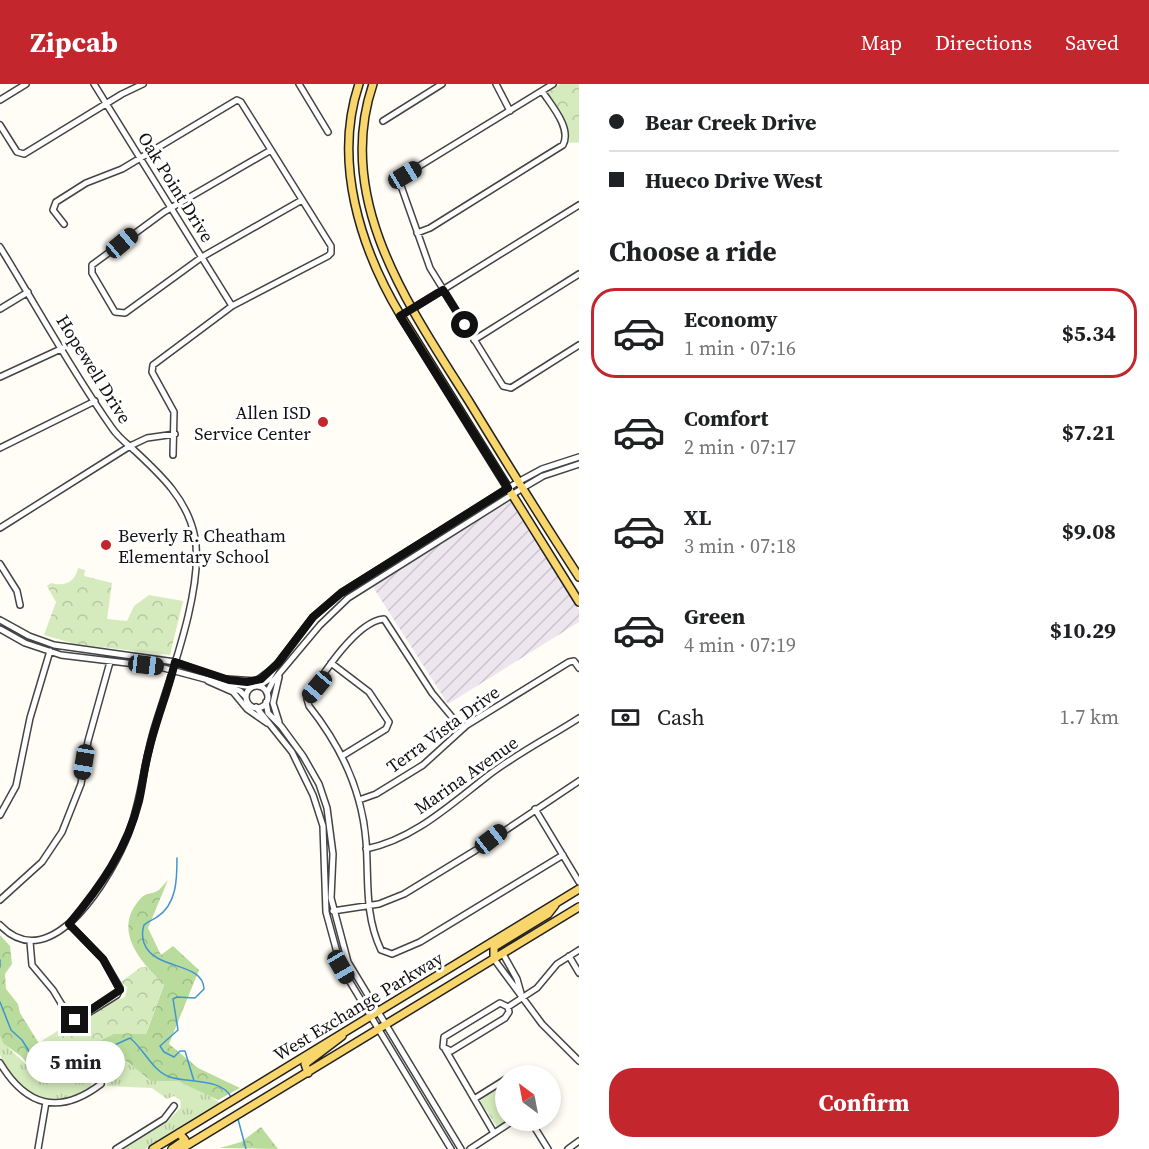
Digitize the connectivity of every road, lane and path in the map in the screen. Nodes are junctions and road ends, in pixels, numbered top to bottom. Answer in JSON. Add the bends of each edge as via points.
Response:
{"nodes":[{"id":1,"x":26,"y":84,"type":"edge"},
{"id":2,"x":94,"y":84,"type":"edge"},
{"id":3,"x":143,"y":84,"type":"edge"},
{"id":4,"x":299,"y":84,"type":"edge"},
{"id":5,"x":359,"y":84,"type":"edge"},
{"id":6,"x":373,"y":84,"type":"edge"},
{"id":7,"x":442,"y":84,"type":"edge"},
{"id":8,"x":496,"y":84,"type":"edge"},
{"id":9,"x":553,"y":84,"type":"edge"},
{"id":10,"x":542,"y":91,"type":"junction"},
{"id":11,"x":0,"y":100,"type":"edge"},
{"id":12,"x":106,"y":103,"type":"junction"},
{"id":13,"x":510,"y":111,"type":"junction"},
{"id":14,"x":383,"y":120,"type":"dead end"},
{"id":15,"x":0,"y":125,"type":"edge"},
{"id":16,"x":328,"y":132,"type":"dead end"},
{"id":17,"x":271,"y":150,"type":"junction"},
{"id":18,"x":140,"y":158,"type":"junction"},
{"id":19,"x":302,"y":200,"type":"junction"},
{"id":20,"x":579,"y":205,"type":"edge"},
{"id":21,"x":172,"y":207,"type":"junction"},
{"id":22,"x":64,"y":224,"type":"dead end"},
{"id":23,"x":417,"y":233,"type":"junction"},
{"id":24,"x":0,"y":247,"type":"edge"},
{"id":25,"x":202,"y":257,"type":"junction"},
{"id":26,"x":579,"y":274,"type":"edge"},
{"id":27,"x":443,"y":290,"type":"junction"},
{"id":28,"x":28,"y":292,"type":"junction"},
{"id":29,"x":232,"y":306,"type":"junction"},
{"id":30,"x":0,"y":309,"type":"edge"},
{"id":31,"x":412,"y":309,"type":"junction"},
{"id":32,"x":400,"y":316,"type":"junction"},
{"id":33,"x":474,"y":340,"type":"junction"},
{"id":34,"x":579,"y":345,"type":"edge"},
{"id":35,"x":63,"y":348,"type":"junction"},
{"id":36,"x":0,"y":377,"type":"edge"},
{"id":37,"x":95,"y":401,"type":"junction"},
{"id":38,"x":175,"y":434,"type":"junction"},
{"id":39,"x":130,"y":446,"type":"junction"},
{"id":40,"x":0,"y":448,"type":"edge"},
{"id":41,"x":173,"y":455,"type":"dead end"},
{"id":42,"x":579,"y":457,"type":"edge"},
{"id":43,"x":579,"y":464,"type":"edge"},
{"id":44,"x":520,"y":485,"type":"junction"},
{"id":45,"x":510,"y":491,"type":"junction"},
{"id":46,"x":0,"y":528,"type":"edge"},
{"id":47,"x":0,"y":564,"type":"edge"},
{"id":48,"x":579,"y":577,"type":"edge"},
{"id":49,"x":579,"y":602,"type":"edge"},
{"id":50,"x":20,"y":605,"type":"dead end"},
{"id":51,"x":2,"y":621,"type":"edge"},
{"id":52,"x":0,"y":628,"type":"edge"},
{"id":53,"x":50,"y":651,"type":"junction"},
{"id":54,"x":110,"y":662,"type":"junction"},
{"id":55,"x":175,"y":662,"type":"junction"},
{"id":56,"x":278,"y":663,"type":"junction"},
{"id":57,"x":331,"y":663,"type":"junction"},
{"id":58,"x":285,"y":668,"type":"junction"},
{"id":59,"x":579,"y":668,"type":"edge"},
{"id":60,"x":173,"y":670,"type":"junction"},
{"id":61,"x":211,"y":674,"type":"junction"},
{"id":62,"x":206,"y":680,"type":"junction"},
{"id":63,"x":259,"y":686,"type":"junction"},
{"id":64,"x":251,"y":687,"type":"junction"},
{"id":65,"x":267,"y":693,"type":"junction"},
{"id":66,"x":246,"y":697,"type":"junction"},
{"id":67,"x":266,"y":702,"type":"junction"},
{"id":68,"x":256,"y":707,"type":"junction"},
{"id":69,"x":579,"y":718,"type":"edge"},
{"id":70,"x":281,"y":726,"type":"junction"},
{"id":71,"x":273,"y":728,"type":"junction"},
{"id":72,"x":462,"y":729,"type":"junction"},
{"id":73,"x":342,"y":756,"type":"junction"},
{"id":74,"x":579,"y":781,"type":"edge"},
{"id":75,"x":359,"y":800,"type":"junction"},
{"id":76,"x":535,"y":809,"type":"junction"},
{"id":77,"x":0,"y":815,"type":"edge"},
{"id":78,"x":366,"y":849,"type":"junction"},
{"id":79,"x":563,"y":855,"type":"junction"},
{"id":80,"x":579,"y":882,"type":"edge"},
{"id":81,"x":579,"y":889,"type":"edge"},
{"id":82,"x":0,"y":900,"type":"edge"},
{"id":83,"x":559,"y":901,"type":"junction"},
{"id":84,"x":579,"y":902,"type":"edge"},
{"id":85,"x":368,"y":906,"type":"junction"},
{"id":86,"x":579,"y":907,"type":"edge"},
{"id":87,"x":333,"y":910,"type":"junction"},
{"id":88,"x":69,"y":924,"type":"junction"},
{"id":89,"x":0,"y":925,"type":"edge"},
{"id":90,"x":545,"y":927,"type":"junction"},
{"id":91,"x":30,"y":942,"type":"junction"},
{"id":92,"x":579,"y":950,"type":"edge"},
{"id":93,"x":503,"y":954,"type":"junction"},
{"id":94,"x":569,"y":956,"type":"junction"},
{"id":95,"x":494,"y":959,"type":"junction"},
{"id":96,"x":579,"y":973,"type":"edge"},
{"id":97,"x":522,"y":995,"type":"junction"},
{"id":98,"x":508,"y":1007,"type":"junction"},
{"id":99,"x":373,"y":1014,"type":"junction"},
{"id":100,"x":385,"y":1026,"type":"junction"},
{"id":101,"x":348,"y":1029,"type":"junction"},
{"id":102,"x":378,"y":1030,"type":"junction"},
{"id":103,"x":448,"y":1052,"type":"junction"},
{"id":104,"x":579,"y":1061,"type":"edge"},
{"id":105,"x":0,"y":1063,"type":"edge"},
{"id":106,"x":308,"y":1073,"type":"junction"},
{"id":107,"x":101,"y":1084,"type":"dead end"},
{"id":108,"x":495,"y":1086,"type":"edge"},
{"id":109,"x":474,"y":1099,"type":"junction"},
{"id":110,"x":46,"y":1102,"type":"junction"},
{"id":111,"x":174,"y":1106,"type":"dead end"},
{"id":112,"x":497,"y":1131,"type":"edge"},
{"id":113,"x":537,"y":1131,"type":"edge"},
{"id":114,"x":179,"y":1133,"type":"junction"},
{"id":115,"x":494,"y":1133,"type":"junction"},
{"id":116,"x":579,"y":1141,"type":"edge"},
{"id":117,"x":457,"y":1142,"type":"junction"},
{"id":118,"x":472,"y":1148,"type":"edge"},
{"id":119,"x":38,"y":1149,"type":"edge"},
{"id":120,"x":116,"y":1149,"type":"edge"},
{"id":121,"x":153,"y":1149,"type":"edge"},
{"id":122,"x":172,"y":1149,"type":"edge"},
{"id":123,"x":181,"y":1149,"type":"edge"},
{"id":124,"x":451,"y":1149,"type":"edge"},
{"id":125,"x":461,"y":1149,"type":"edge"},
{"id":126,"x":548,"y":1149,"type":"edge"},
{"id":127,"x":568,"y":1149,"type":"edge"}],
"edges":[{"from":1,"to":11,"type":"street"},
{"from":2,"to":12,"type":"street","name":"Oak Point Drive"},
{"from":3,"to":12,"type":"street"},
{"from":4,"to":16,"type":"street"},
{"from":5,"to":32,"type":"main road","via":[[350,123],[350,181],[378,274]]},
{"from":6,"to":31,"type":"main road","via":[[364,116],[364,187],[393,276]]},
{"from":7,"to":14,"type":"street"},
{"from":8,"to":13,"type":"street"},
{"from":9,"to":10,"type":"street"},
{"from":10,"to":13,"type":"street"},
{"from":10,"to":23,"type":"street","via":[[563,125],[564,144]]},
{"from":12,"to":15,"type":"street","via":[[20,154]]},
{"from":12,"to":18,"type":"street","name":"Oak Point Drive"},
{"from":13,"to":23,"type":"street","via":[[401,179]]},
{"from":17,"to":18,"type":"street","via":[[237,100]]},
{"from":17,"to":19,"type":"street"},
{"from":17,"to":21,"type":"street"},
{"from":18,"to":21,"type":"street","name":"Oak Point Drive"},
{"from":18,"to":22,"type":"street","via":[[56,202],[53,210]]},
{"from":19,"to":25,"type":"street"},
{"from":19,"to":29,"type":"street","via":[[332,252]]},
{"from":20,"to":27,"type":"street"},
{"from":21,"to":25,"type":"street","name":"Oak Point Drive"},
{"from":21,"to":25,"type":"street","via":[[91,267],[92,273],[119,315]]},
{"from":23,"to":27,"type":"street","via":[[426,260]]},
{"from":24,"to":28,"type":"street","name":"Hopewell Drive"},
{"from":25,"to":29,"type":"street","name":"Oak Point Drive"},
{"from":26,"to":33,"type":"street"},
{"from":27,"to":31,"type":"street"},
{"from":27,"to":33,"type":"street"},
{"from":28,"to":30,"type":"street"},
{"from":28,"to":35,"type":"street","name":"Hopewell Drive"},
{"from":29,"to":38,"type":"street","via":[[152,367],[174,412]]},
{"from":31,"to":32,"type":"main road"},
{"from":31,"to":44,"type":"main road"},
{"from":32,"to":45,"type":"main road"},
{"from":33,"to":34,"type":"street","via":[[507,388]]},
{"from":35,"to":36,"type":"street"},
{"from":35,"to":37,"type":"street","name":"Hopewell Drive"},
{"from":37,"to":39,"type":"street","name":"Hopewell Drive","via":[[114,431]]},
{"from":37,"to":40,"type":"street"},
{"from":38,"to":39,"type":"street","via":[[147,438]]},
{"from":38,"to":41,"type":"street"},
{"from":39,"to":46,"type":"street"},
{"from":39,"to":55,"type":"street","name":"Hopewell Drive","via":[[171,487],[190,519],[195,538],[195,580]]},
{"from":42,"to":44,"type":"street","via":[[542,469]]},
{"from":43,"to":44,"type":"street"},
{"from":44,"to":45,"type":"street"},
{"from":44,"to":48,"type":"main road"},
{"from":45,"to":49,"type":"main road"},
{"from":45,"to":56,"type":"street","via":[[341,593],[313,617]]},
{"from":45,"to":58,"type":"street","via":[[348,598],[326,617]]},
{"from":47,"to":50,"type":"street","via":[[17,591]]},
{"from":51,"to":52,"type":"street"},
{"from":51,"to":55,"type":"street","via":[[54,645]]},
{"from":52,"to":53,"type":"street","via":[[25,643]]},
{"from":53,"to":54,"type":"street"},
{"from":53,"to":77,"type":"street","via":[[30,718],[16,786]]},
{"from":54,"to":60,"type":"street"},
{"from":54,"to":82,"type":"street","via":[[70,815],[42,862]]},
{"from":55,"to":60,"type":"street","name":"Hopewell Drive"},
{"from":55,"to":61,"type":"street"},
{"from":56,"to":61,"type":"street","via":[[264,677],[253,681]]},
{"from":56,"to":63,"type":"street","via":[[268,680]]},
{"from":57,"to":72,"type":"street","via":[[357,636],[384,619],[432,693]]},
{"from":57,"to":73,"type":"street","via":[[307,701]]},
{"from":57,"to":73,"type":"street","via":[[369,692],[389,724]]},
{"from":58,"to":65,"type":"street"},
{"from":58,"to":70,"type":"street","via":[[273,699],[273,711]]},
{"from":59,"to":72,"type":"street","name":"Terra Vista Drive","via":[[574,661]]},
{"from":60,"to":62,"type":"street"},
{"from":60,"to":88,"type":"street","name":"Hopewell Drive","via":[[129,833],[112,867]]},
{"from":61,"to":64,"type":"street"},
{"from":62,"to":66,"type":"street","via":[[238,690]]},
{"from":62,"to":71,"type":"street","via":[[233,692],[248,710]]},
{"from":63,"to":64,"type":"street"},
{"from":63,"to":65,"type":"street"},
{"from":64,"to":66,"type":"street"},
{"from":65,"to":67,"type":"street"},
{"from":66,"to":68,"type":"street","via":[[249,705]]},
{"from":67,"to":68,"type":"street"},
{"from":67,"to":70,"type":"street","via":[[267,713]]},
{"from":68,"to":71,"type":"street"},
{"from":69,"to":78,"type":"street","name":"Marina Avenue","via":[[492,773],[452,806],[385,846]]},
{"from":70,"to":87,"type":"street","via":[[308,765],[327,808],[333,854]]},
{"from":71,"to":99,"type":"street","via":[[297,761],[313,795],[323,826],[325,900],[332,937],[341,967]]},
{"from":72,"to":75,"type":"street","name":"Terra Vista Drive","via":[[423,765]]},
{"from":73,"to":75,"type":"street"},
{"from":74,"to":76,"type":"street"},
{"from":75,"to":78,"type":"street"},
{"from":76,"to":79,"type":"street"},
{"from":76,"to":85,"type":"street","via":[[404,894]]},
{"from":78,"to":85,"type":"street"},
{"from":79,"to":80,"type":"street"},
{"from":79,"to":85,"type":"street","via":[[420,942],[392,954],[384,953]]},
{"from":81,"to":83,"type":"main road","name":"West Exchange Parkway"},
{"from":83,"to":95,"type":"main road","via":[[548,914],[494,948]]},
{"from":83,"to":99,"type":"main road","name":"West Exchange Parkway"},
{"from":84,"to":90,"type":"main road"},
{"from":85,"to":87,"type":"street"},
{"from":86,"to":90,"type":"main road","name":"West Exchange Parkway"},
{"from":87,"to":99,"type":"street","via":[[348,962]]},
{"from":88,"to":91,"type":"street","name":"Hopewell Drive","via":[[53,937]]},
{"from":88,"to":91,"type":"street","via":[[103,959],[120,990],[73,1020],[32,965]]},
{"from":89,"to":91,"type":"street","via":[[15,938]]},
{"from":90,"to":93,"type":"main road","name":"West Exchange Parkway"},
{"from":92,"to":94,"type":"street"},
{"from":93,"to":95,"type":"main road","name":"West Exchange Parkway"},
{"from":93,"to":97,"type":"street"},
{"from":94,"to":96,"type":"street"},
{"from":94,"to":97,"type":"street","via":[[537,988]]},
{"from":95,"to":97,"type":"street","via":[[511,986]]},
{"from":95,"to":100,"type":"main road","name":"West Exchange Parkway"},
{"from":97,"to":98,"type":"street"},
{"from":97,"to":104,"type":"street","via":[[554,1038]]},
{"from":98,"to":103,"type":"street","via":[[508,1014],[502,1019]]},
{"from":98,"to":103,"type":"street","via":[[500,1003],[446,1036],[441,1042]]},
{"from":99,"to":100,"type":"street"},
{"from":99,"to":101,"type":"main road","name":"West Exchange Parkway"},
{"from":99,"to":102,"type":"street"},
{"from":100,"to":102,"type":"main road","name":"West Exchange Parkway"},
{"from":100,"to":117,"type":"street"},
{"from":101,"to":106,"type":"main road","via":[[305,1064]]},
{"from":101,"to":114,"type":"main road","name":"West Exchange Parkway"},
{"from":102,"to":106,"type":"main road","name":"West Exchange Parkway"},
{"from":102,"to":124,"type":"street"},
{"from":103,"to":109,"type":"street"},
{"from":105,"to":110,"type":"street","via":[[16,1086]]},
{"from":106,"to":123,"type":"main road","name":"West Exchange Parkway"},
{"from":107,"to":110,"type":"street","via":[[73,1101]]},
{"from":108,"to":109,"type":"street"},
{"from":109,"to":115,"type":"street"},
{"from":110,"to":119,"type":"street"},
{"from":111,"to":120,"type":"street","via":[[164,1119]]},
{"from":112,"to":115,"type":"street"},
{"from":113,"to":126,"type":"street"},
{"from":114,"to":121,"type":"main road","name":"West Exchange Parkway"},
{"from":114,"to":122,"type":"main road","via":[[185,1140]]},
{"from":115,"to":118,"type":"street"},
{"from":116,"to":127,"type":"street"},
{"from":117,"to":118,"type":"street"},
{"from":117,"to":125,"type":"street"}]}
